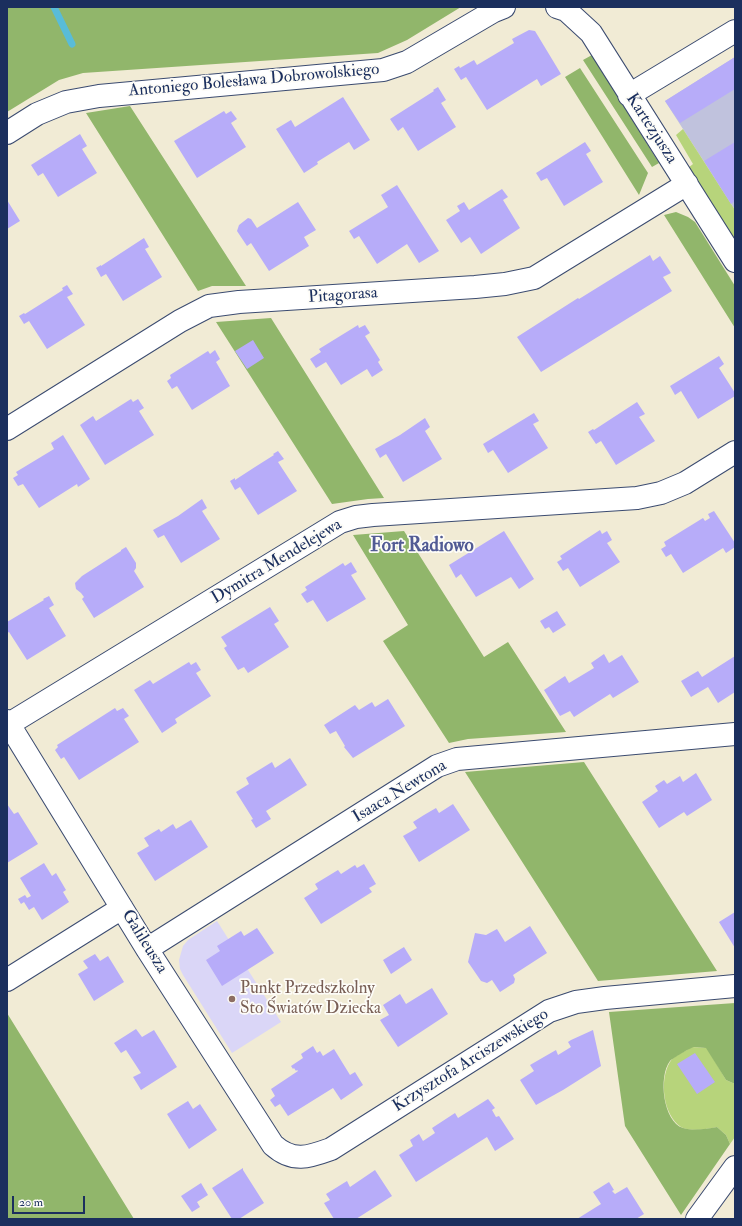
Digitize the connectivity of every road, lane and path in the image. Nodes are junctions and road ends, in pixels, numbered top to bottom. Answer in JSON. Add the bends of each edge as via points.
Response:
{"nodes":[{"id":1,"x":557,"y":7,"type":"edge"},
{"id":2,"x":499,"y":9,"type":"edge"},
{"id":3,"x":735,"y":31,"type":"edge"},
{"id":4,"x":629,"y":95,"type":"junction"},
{"id":5,"x":7,"y":133,"type":"edge"},
{"id":6,"x":686,"y":184,"type":"junction"},
{"id":7,"x":735,"y":261,"type":"edge"},
{"id":8,"x":7,"y":429,"type":"edge"},
{"id":9,"x":735,"y":452,"type":"edge"},
{"id":10,"x":8,"y":722,"type":"edge"},
{"id":11,"x":735,"y":734,"type":"edge"},
{"id":12,"x":122,"y":908,"type":"junction"},
{"id":13,"x":147,"y":949,"type":"junction"},
{"id":14,"x":7,"y":980,"type":"edge"},
{"id":15,"x":735,"y":986,"type":"edge"},
{"id":16,"x":281,"y":1150,"type":"joint"},
{"id":17,"x":735,"y":1167,"type":"edge"},
{"id":18,"x":697,"y":1219,"type":"edge"}],
"edges":[{"from":1,"to":4,"type":"street","name":"Kartezjusza","via":[[566,10],[591,33]]},
{"from":2,"to":5,"type":"street","name":"Antoniego Bolesława Dobrowolskiego","via":[[407,62],[383,70],[99,96],[66,102],[38,114]]},
{"from":3,"to":4,"type":"street"},
{"from":4,"to":6,"type":"street","name":"Kartezjusza"},
{"from":6,"to":7,"type":"street","name":"Kartezjusza"},
{"from":6,"to":8,"type":"street","name":"Pitagorasa","via":[[534,278],[475,287],[209,306],[180,321]]},
{"from":9,"to":10,"type":"street","name":"Dymitra Mendelejewa","via":[[685,483],[661,493],[637,498],[373,515],[340,522]]},
{"from":10,"to":12,"type":"street","name":"Galileusza"},
{"from":11,"to":13,"type":"street","name":"Isaaca Newtona","via":[[457,759],[437,766]]},
{"from":12,"to":13,"type":"street","name":"Galileusza"},
{"from":12,"to":14,"type":"street"},
{"from":13,"to":16,"type":"street","name":"Galileusza"},
{"from":15,"to":16,"type":"street","name":"Krzysztofa Arciszewskiego","via":[[605,998],[576,1002],[549,1011],[331,1149],[299,1158]]},
{"from":17,"to":18,"type":"street"}]}
